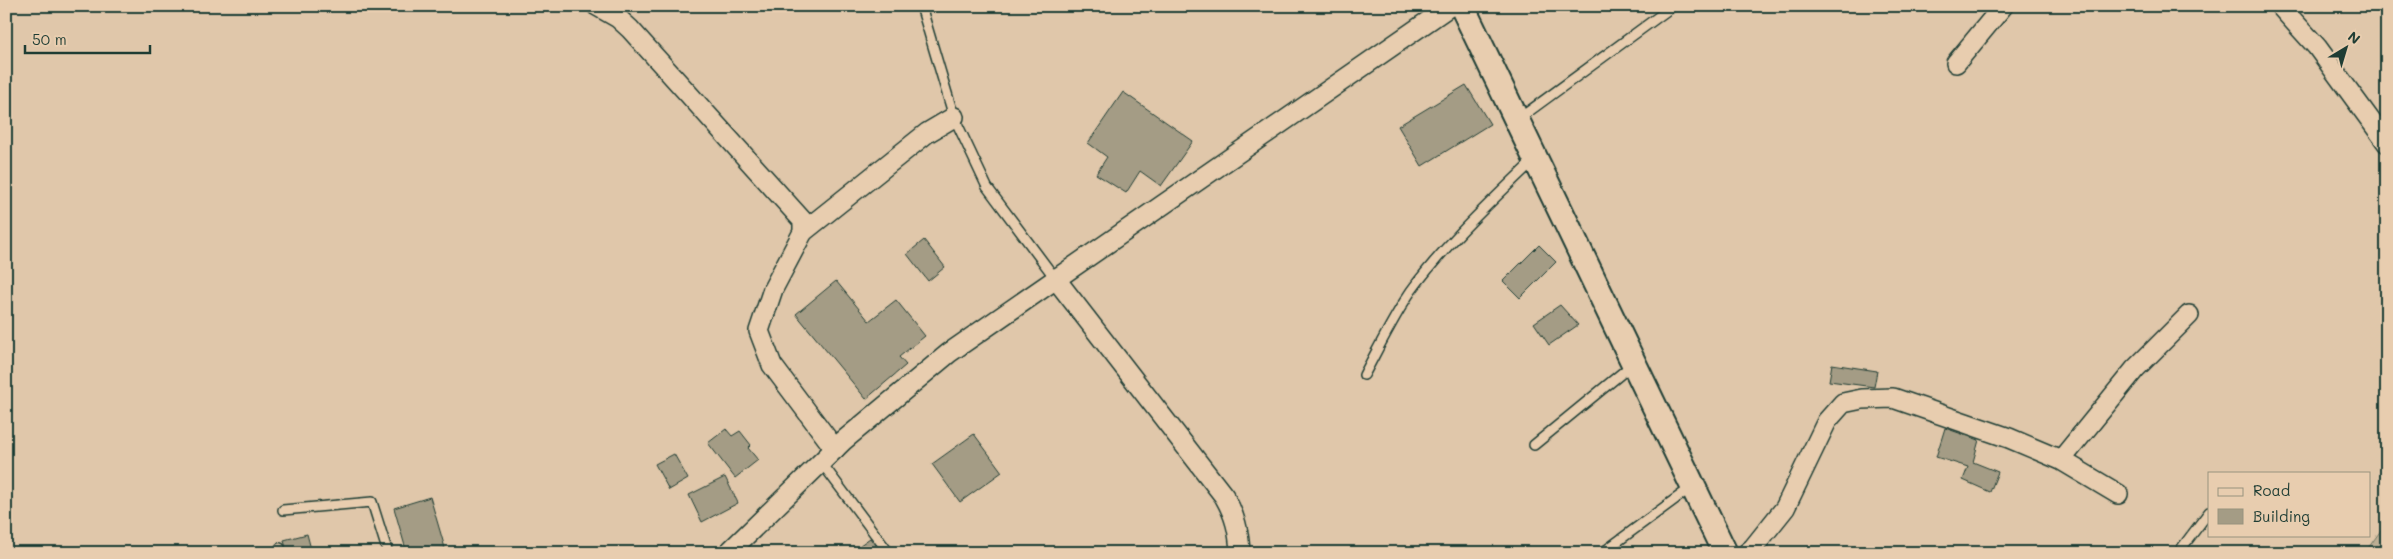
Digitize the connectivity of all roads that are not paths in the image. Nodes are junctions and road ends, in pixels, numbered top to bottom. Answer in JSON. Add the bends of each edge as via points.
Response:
{"nodes":[{"id":1,"x":597,"y":6,"type":"edge"},
{"id":2,"x":921,"y":6,"type":"edge"},
{"id":3,"x":1450,"y":6,"type":"edge"},
{"id":4,"x":1462,"y":6,"type":"edge"},
{"id":5,"x":1673,"y":6,"type":"edge"},
{"id":6,"x":2003,"y":6,"type":"edge"},
{"id":7,"x":2280,"y":6,"type":"edge"},
{"id":8,"x":1956,"y":63,"type":"dead end"},
{"id":9,"x":954,"y":117,"type":"junction"},
{"id":10,"x":1517,"y":120,"type":"junction"},
{"id":11,"x":2387,"y":143,"type":"edge"},
{"id":12,"x":1536,"y":159,"type":"junction"},
{"id":13,"x":803,"y":232,"type":"junction"},
{"id":14,"x":1055,"y":278,"type":"junction"},
{"id":15,"x":2189,"y":315,"type":"dead end"},
{"id":16,"x":1634,"y":363,"type":"junction"},
{"id":17,"x":1364,"y":375,"type":"dead end"},
{"id":18,"x":1534,"y":444,"type":"dead end"},
{"id":19,"x":835,"y":449,"type":"junction"},
{"id":20,"x":2062,"y":460,"type":"junction"},
{"id":21,"x":821,"y":462,"type":"junction"},
{"id":22,"x":1693,"y":486,"type":"junction"},
{"id":23,"x":2118,"y":494,"type":"dead end"},
{"id":24,"x":283,"y":510,"type":"dead end"},
{"id":25,"x":2208,"y":513,"type":"edge"},
{"id":26,"x":388,"y":553,"type":"edge"},
{"id":27,"x":728,"y":553,"type":"edge"},
{"id":28,"x":889,"y":553,"type":"edge"},
{"id":29,"x":1240,"y":553,"type":"edge"},
{"id":30,"x":1602,"y":553,"type":"edge"},
{"id":31,"x":1725,"y":553,"type":"edge"},
{"id":32,"x":1747,"y":553,"type":"edge"},
{"id":33,"x":2178,"y":553,"type":"edge"}],
"edges":[{"from":1,"to":13,"type":"street","via":[[618,18],[637,36],[803,221]]},
{"from":2,"to":9,"type":"lane"},
{"from":3,"to":14,"type":"street"},
{"from":4,"to":10,"type":"street"},
{"from":5,"to":10,"type":"lane"},
{"from":6,"to":8,"type":"street"},
{"from":7,"to":11,"type":"street","via":[[2317,47]]},
{"from":9,"to":13,"type":"street","via":[[928,133]]},
{"from":9,"to":14,"type":"lane","via":[[987,187]]},
{"from":10,"to":12,"type":"street"},
{"from":12,"to":16,"type":"street"},
{"from":12,"to":17,"type":"lane","via":[[1434,262],[1411,292]]},
{"from":13,"to":19,"type":"street","via":[[772,289],[760,331],[772,365]]},
{"from":14,"to":19,"type":"street","via":[[949,353]]},
{"from":14,"to":29,"type":"street","via":[[1224,496],[1234,512]]},
{"from":15,"to":20,"type":"street","via":[[2135,369]]},
{"from":16,"to":18,"type":"lane"},
{"from":16,"to":22,"type":"street"},
{"from":19,"to":21,"type":"street"},
{"from":20,"to":23,"type":"street"},
{"from":20,"to":32,"type":"street","via":[[1894,398],[1843,403],[1828,421],[1785,508]]},
{"from":21,"to":27,"type":"street"},
{"from":21,"to":28,"type":"lane"},
{"from":22,"to":30,"type":"lane"},
{"from":22,"to":31,"type":"street"},
{"from":24,"to":26,"type":"lane","via":[[372,502]]},
{"from":25,"to":33,"type":"lane"}]}
